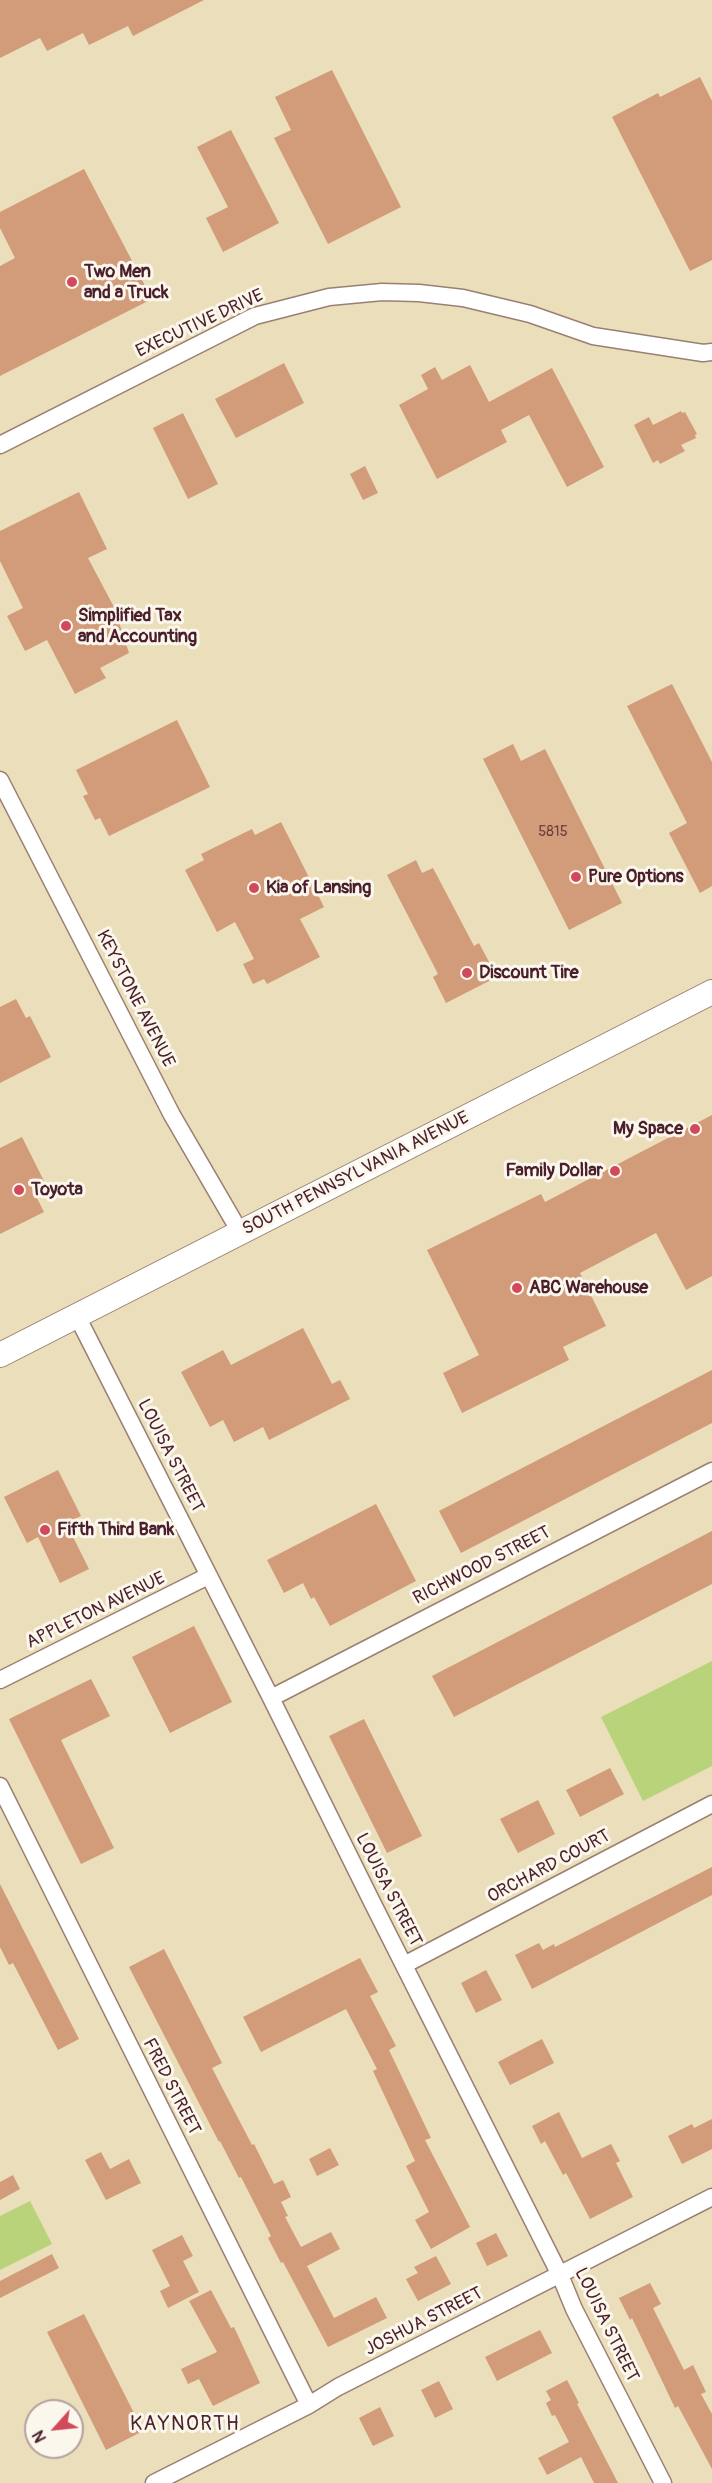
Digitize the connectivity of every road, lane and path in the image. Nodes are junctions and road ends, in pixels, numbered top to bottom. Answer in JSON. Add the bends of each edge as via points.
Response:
{"nodes":[{"id":1,"x":712,"y":352,"type":"edge"},
{"id":2,"x":0,"y":445,"type":"edge"},
{"id":3,"x":0,"y":780,"type":"edge"},
{"id":4,"x":712,"y":992,"type":"edge"},
{"id":5,"x":240,"y":1232,"type":"junction"},
{"id":6,"x":77,"y":1316,"type":"junction"},
{"id":7,"x":0,"y":1355,"type":"edge"},
{"id":8,"x":712,"y":1471,"type":"edge"},
{"id":9,"x":208,"y":1576,"type":"junction"},
{"id":10,"x":0,"y":1680,"type":"edge"},
{"id":11,"x":271,"y":1698,"type":"junction"},
{"id":12,"x":0,"y":1786,"type":"edge"},
{"id":13,"x":712,"y":1804,"type":"edge"},
{"id":14,"x":404,"y":1965,"type":"junction"},
{"id":15,"x":712,"y":2197,"type":"edge"},
{"id":16,"x":560,"y":2275,"type":"junction"},
{"id":17,"x":309,"y":2405,"type":"junction"},
{"id":18,"x":154,"y":2483,"type":"edge"},
{"id":19,"x":663,"y":2483,"type":"edge"}],
"edges":[{"from":1,"to":2,"type":"street","name":"EXECUTIVE DRIVE","via":[[593,336],[463,297],[382,292],[329,297],[255,316]]},
{"from":3,"to":5,"type":"street","name":"KEYSTONE AVENUE","via":[[172,1115]]},
{"from":4,"to":5,"type":"main road","name":"SOUTH PENNSYLVANIA AVENUE"},
{"from":5,"to":6,"type":"main road","name":"SOUTH PENNSYLVANIA AVENUE"},
{"from":6,"to":7,"type":"main road","name":"SOUTH PENNSYLVANIA AVENUE"},
{"from":6,"to":9,"type":"street","name":"LOUISA STREET"},
{"from":8,"to":11,"type":"street","name":"RICHWOOD STREET"},
{"from":9,"to":10,"type":"street","name":"APPLETON AVENUE"},
{"from":9,"to":11,"type":"street","name":"LOUISA STREET"},
{"from":11,"to":14,"type":"street","name":"LOUISA STREET"},
{"from":12,"to":17,"type":"street","name":"FRED STREET"},
{"from":13,"to":14,"type":"street","name":"ORCHARD COURT"},
{"from":14,"to":16,"type":"street","name":"LOUISA STREET"},
{"from":15,"to":16,"type":"street","name":"JOSHUA STREET"},
{"from":16,"to":17,"type":"street","name":"JOSHUA STREET"},
{"from":16,"to":19,"type":"street","name":"LOUISA STREET"},
{"from":17,"to":18,"type":"street","name":"JOSHUA STREET"}]}
